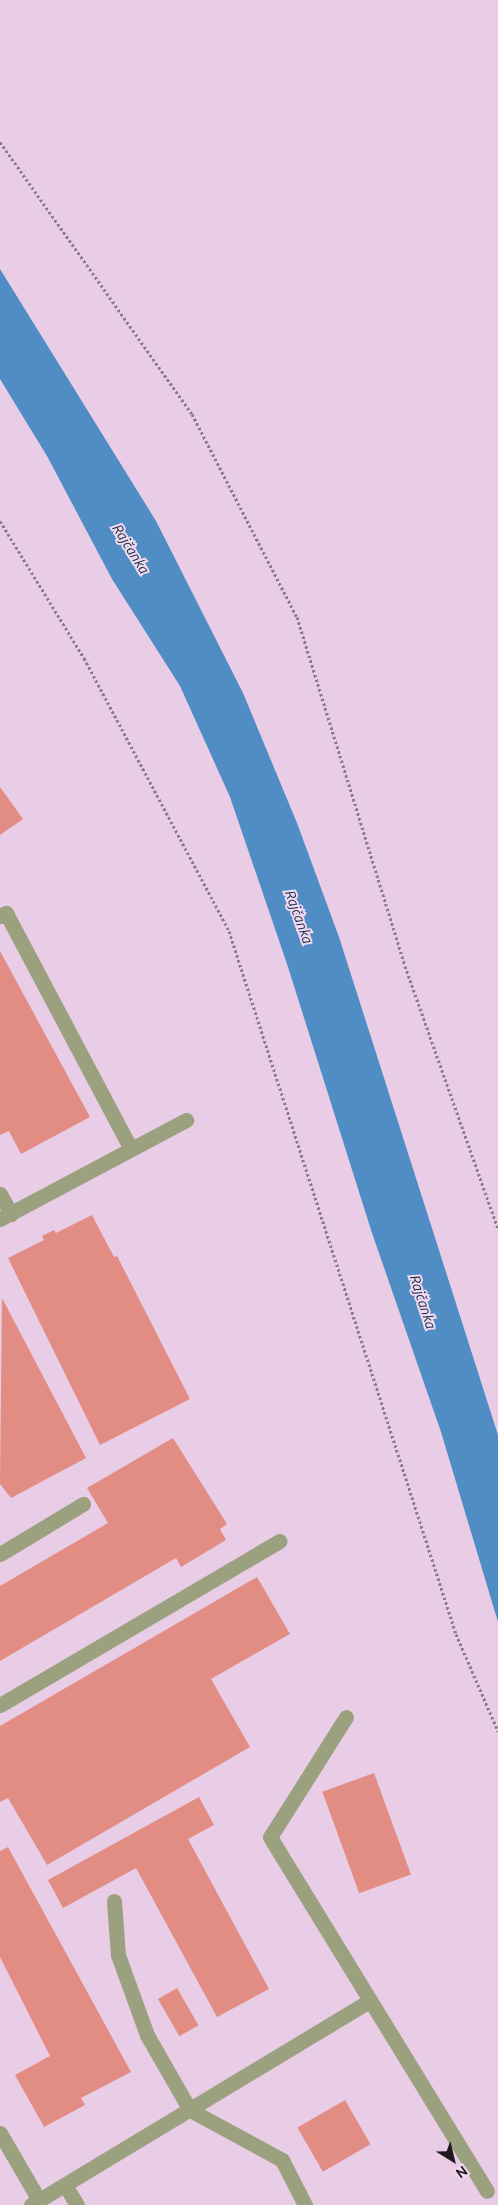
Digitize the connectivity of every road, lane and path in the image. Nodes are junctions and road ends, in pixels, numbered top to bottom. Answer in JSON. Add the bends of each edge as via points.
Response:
{"nodes":[{"id":1,"x":0,"y":142,"type":"edge"},
{"id":2,"x":0,"y":521,"type":"edge"},
{"id":3,"x":0,"y":916,"type":"edge"},
{"id":4,"x":186,"y":1120,"type":"dead end"},
{"id":5,"x":131,"y":1149,"type":"junction"},
{"id":6,"x":0,"y":1194,"type":"edge"},
{"id":7,"x":5,"y":1216,"type":"edge"},
{"id":8,"x":498,"y":1229,"type":"edge"},
{"id":9,"x":83,"y":1504,"type":"dead end"},
{"id":10,"x":279,"y":1541,"type":"dead end"},
{"id":11,"x":0,"y":1554,"type":"edge"},
{"id":12,"x":0,"y":1704,"type":"edge"},
{"id":13,"x":346,"y":1717,"type":"dead end"},
{"id":14,"x":498,"y":1731,"type":"edge"},
{"id":15,"x":114,"y":1901,"type":"dead end"},
{"id":16,"x":369,"y":2001,"type":"junction"},
{"id":17,"x":190,"y":2110,"type":"junction"},
{"id":18,"x":0,"y":2133,"type":"edge"},
{"id":19,"x":65,"y":2185,"type":"junction"},
{"id":20,"x":487,"y":2191,"type":"dead end"},
{"id":21,"x":35,"y":2203,"type":"edge"},
{"id":22,"x":77,"y":2205,"type":"edge"},
{"id":23,"x":305,"y":2205,"type":"edge"}],
"edges":[{"from":1,"to":8,"type":"path","via":[[192,414],[297,617],[405,966]]},
{"from":2,"to":14,"type":"path","via":[[84,658],[229,931],[456,1634]]},
{"from":3,"to":5,"type":"lane","via":[[6,913]]},
{"from":4,"to":5,"type":"lane"},
{"from":5,"to":7,"type":"lane"},
{"from":6,"to":7,"type":"lane"},
{"from":9,"to":11,"type":"lane"},
{"from":10,"to":12,"type":"lane"},
{"from":13,"to":16,"type":"lane","via":[[270,1837]]},
{"from":15,"to":17,"type":"lane","via":[[118,1955],[147,2035]]},
{"from":16,"to":17,"type":"lane"},
{"from":16,"to":20,"type":"lane"},
{"from":17,"to":19,"type":"lane"},
{"from":17,"to":23,"type":"lane","via":[[282,2160]]},
{"from":18,"to":21,"type":"lane"},
{"from":19,"to":21,"type":"lane"},
{"from":19,"to":22,"type":"lane"}]}
